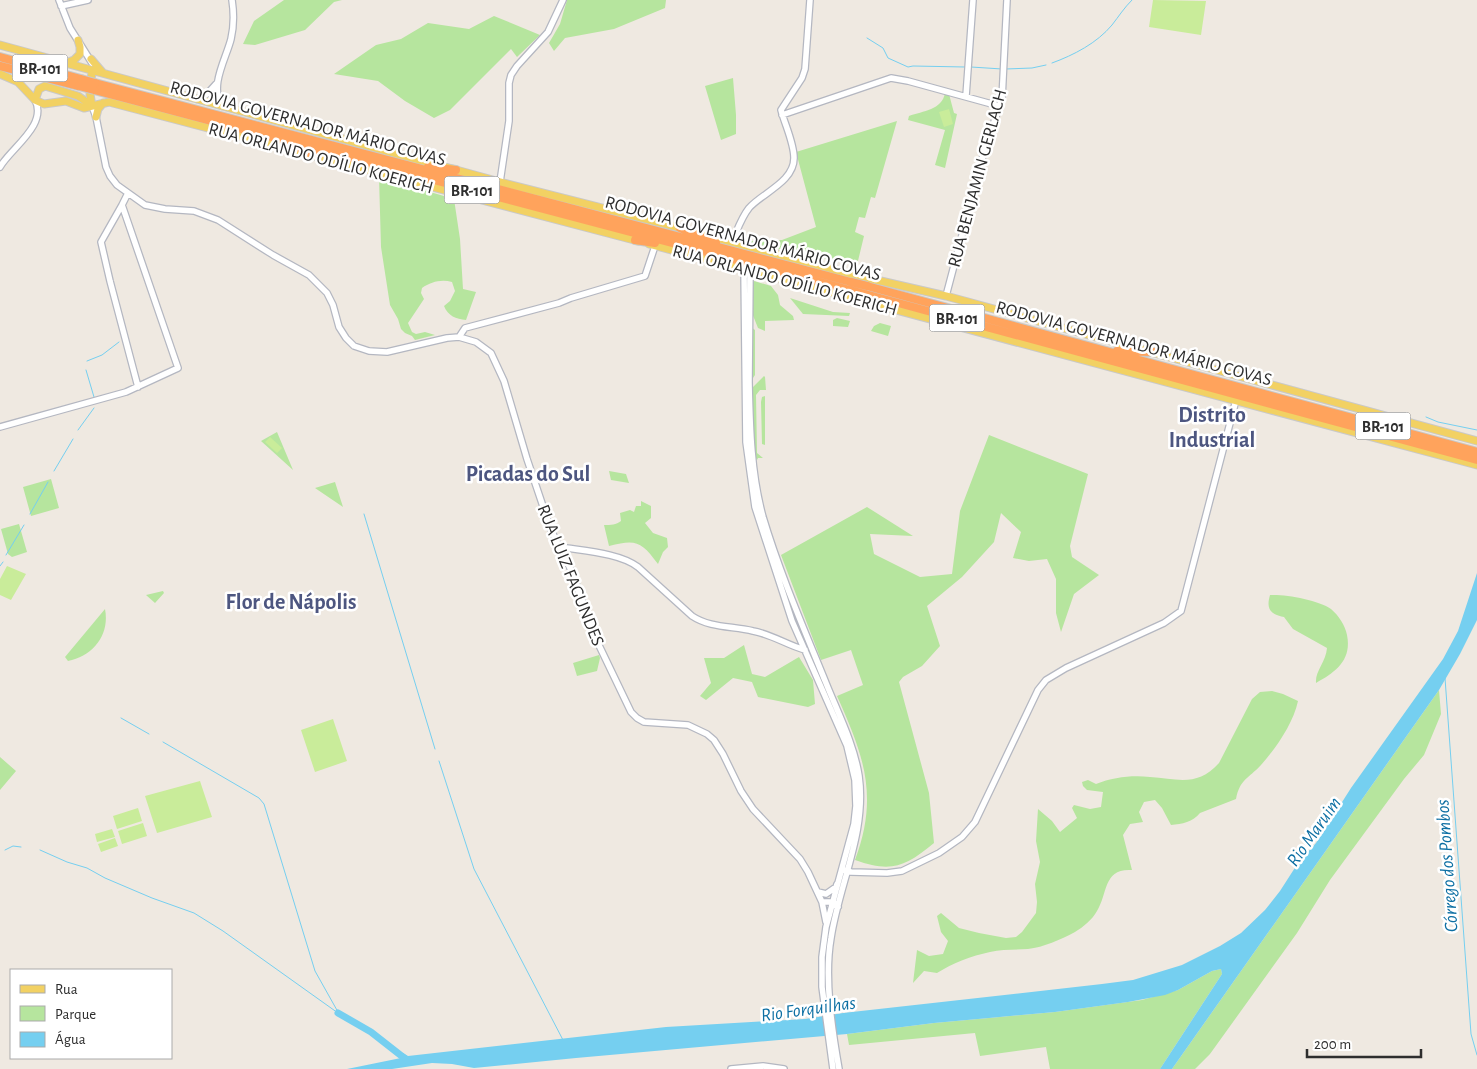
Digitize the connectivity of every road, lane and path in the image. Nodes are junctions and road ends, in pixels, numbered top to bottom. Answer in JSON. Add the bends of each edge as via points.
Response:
{"nodes":[{"id":1,"x":88,"y":0,"type":"edge"},
{"id":2,"x":232,"y":0,"type":"edge"},
{"id":3,"x":563,"y":0,"type":"edge"},
{"id":4,"x":810,"y":0,"type":"edge"},
{"id":5,"x":973,"y":0,"type":"edge"},
{"id":6,"x":1007,"y":0,"type":"edge"},
{"id":7,"x":60,"y":3,"type":"edge"},
{"id":8,"x":78,"y":40,"type":"junction"},
{"id":9,"x":0,"y":45,"type":"edge"},
{"id":10,"x":0,"y":55,"type":"edge"},
{"id":11,"x":90,"y":59,"type":"junction"},
{"id":12,"x":66,"y":63,"type":"junction"},
{"id":13,"x":0,"y":66,"type":"edge"},
{"id":14,"x":92,"y":70,"type":"junction"},
{"id":15,"x":103,"y":73,"type":"junction"},
{"id":16,"x":0,"y":74,"type":"edge"},
{"id":17,"x":80,"y":82,"type":"junction"},
{"id":18,"x":218,"y":83,"type":"junction"},
{"id":19,"x":95,"y":86,"type":"junction"},
{"id":20,"x":78,"y":96,"type":"junction"},
{"id":21,"x":966,"y":96,"type":"junction"},
{"id":22,"x":197,"y":99,"type":"junction"},
{"id":23,"x":35,"y":100,"type":"junction"},
{"id":24,"x":103,"y":102,"type":"junction"},
{"id":25,"x":92,"y":106,"type":"junction"},
{"id":26,"x":222,"y":106,"type":"junction"},
{"id":27,"x":999,"y":106,"type":"junction"},
{"id":28,"x":782,"y":114,"type":"junction"},
{"id":29,"x":96,"y":117,"type":"junction"},
{"id":30,"x":282,"y":140,"type":"junction"},
{"id":31,"x":318,"y":157,"type":"junction"},
{"id":32,"x":0,"y":167,"type":"edge"},
{"id":33,"x":416,"y":167,"type":"junction"},
{"id":34,"x":456,"y":170,"type":"junction"},
{"id":35,"x":500,"y":182,"type":"junction"},
{"id":36,"x":128,"y":193,"type":"junction"},
{"id":37,"x":122,"y":206,"type":"junction"},
{"id":38,"x":680,"y":228,"type":"joint"},
{"id":39,"x":635,"y":240,"type":"junction"},
{"id":40,"x":655,"y":246,"type":"junction"},
{"id":41,"x":731,"y":246,"type":"junction"},
{"id":42,"x":685,"y":247,"type":"junction"},
{"id":43,"x":747,"y":270,"type":"junction"},
{"id":44,"x":859,"y":276,"type":"junction"},
{"id":45,"x":851,"y":286,"type":"junction"},
{"id":46,"x":866,"y":290,"type":"junction"},
{"id":47,"x":946,"y":296,"type":"junction"},
{"id":48,"x":853,"y":299,"type":"junction"},
{"id":49,"x":459,"y":337,"type":"junction"},
{"id":50,"x":1104,"y":351,"type":"junction"},
{"id":51,"x":1154,"y":352,"type":"junction"},
{"id":52,"x":1087,"y":354,"type":"junction"},
{"id":53,"x":1130,"y":372,"type":"junction"},
{"id":54,"x":138,"y":387,"type":"junction"},
{"id":55,"x":1236,"y":400,"type":"junction"},
{"id":56,"x":0,"y":427,"type":"edge"},
{"id":57,"x":1477,"y":441,"type":"edge"},
{"id":58,"x":1477,"y":452,"type":"edge"},
{"id":59,"x":1477,"y":460,"type":"edge"},
{"id":60,"x":1477,"y":465,"type":"edge"},
{"id":61,"x":560,"y":547,"type":"junction"},
{"id":62,"x":805,"y":650,"type":"junction"},
{"id":63,"x":845,"y":870,"type":"junction"},
{"id":64,"x":840,"y":880,"type":"junction"},
{"id":65,"x":822,"y":896,"type":"junction"},
{"id":66,"x":834,"y":900,"type":"junction"},
{"id":67,"x":838,"y":907,"type":"junction"},
{"id":68,"x":826,"y":927,"type":"junction"},
{"id":69,"x":832,"y":1044,"type":"junction"},
{"id":70,"x":731,"y":1069,"type":"edge"},
{"id":71,"x":784,"y":1069,"type":"edge"},
{"id":72,"x":833,"y":1069,"type":"edge"},
{"id":73,"x":839,"y":1069,"type":"edge"}],
"edges":[{"from":1,"to":7,"type":"main road"},
{"from":2,"to":18,"type":"main road","via":[[232,30]]},
{"from":3,"to":35,"type":"main road","via":[[545,36],[511,75],[510,121]]},
{"from":4,"to":28,"type":"main road","via":[[805,70],[781,110]]},
{"from":5,"to":21,"type":"main road"},
{"from":6,"to":27,"type":"main road","name":"RUA BENJAMIN GERLACH"},
{"from":7,"to":8,"type":"main road"},
{"from":8,"to":11,"type":"main road"},
{"from":8,"to":12,"type":"main road","via":[[80,54]]},
{"from":9,"to":12,"type":"main road"},
{"from":10,"to":17,"type":"highway","name":"RODOVIA GOVERNADOR MÁRIO COVAS","number":"BR-101"},
{"from":11,"to":14,"type":"main road"},
{"from":11,"to":15,"type":"main road"},
{"from":12,"to":14,"type":"main road"},
{"from":13,"to":17,"type":"highway","name":"RODOVIA GOVERNADOR MÁRIO COVAS","number":"BR-101"},
{"from":14,"to":15,"type":"main road"},
{"from":14,"to":20,"type":"main road","via":[[84,91]]},
{"from":14,"to":25,"type":"main road"},
{"from":15,"to":22,"type":"main road"},
{"from":16,"to":23,"type":"main road","via":[[18,82]]},
{"from":17,"to":19,"type":"highway","name":"RODOVIA GOVERNADOR MÁRIO COVAS","number":"BR-101","bridge":true},
{"from":18,"to":22,"type":"main road"},
{"from":18,"to":26,"type":"main road","via":[[217,95]]},
{"from":19,"to":30,"type":"highway","name":"RODOVIA GOVERNADOR MÁRIO COVAS","number":"BR-101"},
{"from":19,"to":33,"type":"highway","name":"RODOVIA GOVERNADOR MÁRIO COVAS","number":"BR-101"},
{"from":20,"to":23,"type":"main road","via":[[45,86],[39,89]]},
{"from":20,"to":25,"type":"main road"},
{"from":21,"to":27,"type":"main road"},
{"from":21,"to":28,"type":"main road","via":[[891,78]]},
{"from":22,"to":26,"type":"main road"},
{"from":23,"to":25,"type":"main road","via":[[44,104],[63,100],[81,108]]},
{"from":23,"to":32,"type":"main road","via":[[38,110],[32,127]]},
{"from":24,"to":25,"type":"main road"},
{"from":24,"to":29,"type":"main road"},
{"from":24,"to":31,"type":"main road","name":"RUA ORLANDO ODÍLIO KOERICH"},
{"from":25,"to":29,"type":"main road"},
{"from":26,"to":34,"type":"main road"},
{"from":27,"to":47,"type":"main road","name":"RUA BENJAMIN GERLACH"},
{"from":28,"to":41,"type":"main road","via":[[793,150],[793,164],[783,181],[749,208]]},
{"from":29,"to":36,"type":"main road","via":[[108,172]]},
{"from":30,"to":31,"type":"highway"},
{"from":30,"to":42,"type":"highway","name":"RODOVIA GOVERNADOR MÁRIO COVAS","number":"BR-101"},
{"from":31,"to":39,"type":"main road","name":"RUA ORLANDO ODÍLIO KOERICH"},
{"from":33,"to":34,"type":"highway"},
{"from":33,"to":41,"type":"highway","name":"RODOVIA GOVERNADOR MÁRIO COVAS","number":"BR-101"},
{"from":34,"to":35,"type":"main road"},
{"from":35,"to":38,"type":"main road"},
{"from":36,"to":37,"type":"main road"},
{"from":36,"to":49,"type":"main road","via":[[144,205],[194,211],[213,218],[309,275],[327,293],[339,326],[350,344],[359,348],[387,352]]},
{"from":37,"to":54,"type":"main road","via":[[104,235],[102,246]]},
{"from":37,"to":54,"type":"main road","via":[[178,368]]},
{"from":38,"to":41,"type":"highway"},
{"from":39,"to":40,"type":"main road","name":"RUA ORLANDO ODÍLIO KOERICH"},
{"from":39,"to":42,"type":"highway"},
{"from":40,"to":43,"type":"main road","name":"RUA ORLANDO ODÍLIO KOERICH"},
{"from":40,"to":49,"type":"main road","via":[[644,277],[465,328]]},
{"from":41,"to":44,"type":"main road"},
{"from":41,"to":45,"type":"highway","name":"RODOVIA GOVERNADOR MÁRIO COVAS","number":"BR-101"},
{"from":42,"to":45,"type":"highway","name":"RODOVIA GOVERNADOR MÁRIO COVAS","number":"BR-101"},
{"from":43,"to":48,"type":"main road","name":"RUA ORLANDO ODÍLIO KOERICH"},
{"from":43,"to":62,"type":"main road","via":[[745,406],[749,471],[761,530]]},
{"from":43,"to":63,"type":"main road","via":[[753,470],[760,502],[797,613],[857,766],[859,816]]},
{"from":44,"to":47,"type":"main road"},
{"from":44,"to":48,"type":"main road"},
{"from":45,"to":46,"type":"highway","name":"RODOVIA GOVERNADOR MÁRIO COVAS","number":"BR-101","bridge":true},
{"from":46,"to":50,"type":"highway","name":"RODOVIA GOVERNADOR MÁRIO COVAS","number":"BR-101"},
{"from":46,"to":52,"type":"highway","name":"RODOVIA GOVERNADOR MÁRIO COVAS","number":"BR-101"},
{"from":47,"to":51,"type":"main road"},
{"from":48,"to":53,"type":"main road","name":"RUA ORLANDO ODÍLIO KOERICH"},
{"from":49,"to":61,"type":"main road","name":"RUA LUIZ FAGUNDES","via":[[485,348],[497,363],[539,496]]},
{"from":50,"to":51,"type":"highway"},
{"from":50,"to":58,"type":"highway","name":"RODOVIA GOVERNADOR MÁRIO COVAS","number":"BR-101"},
{"from":51,"to":57,"type":"main road"},
{"from":52,"to":53,"type":"highway"},
{"from":52,"to":59,"type":"highway","name":"RODOVIA GOVERNADOR MÁRIO COVAS","number":"BR-101"},
{"from":53,"to":55,"type":"main road","name":"RUA ORLANDO ODÍLIO KOERICH"},
{"from":54,"to":56,"type":"main road"},
{"from":55,"to":60,"type":"main road","name":"RUA ORLANDO ODÍLIO KOERICH"},
{"from":55,"to":63,"type":"main road","via":[[1181,611],[1164,623],[1066,668],[1041,685],[975,822],[956,842],[902,871]]},
{"from":61,"to":62,"type":"main road","via":[[625,559],[700,621],[754,631]]},
{"from":61,"to":65,"type":"main road","name":"RUA LUIZ FAGUNDES","via":[[630,712],[644,722],[683,724],[707,734],[720,748],[752,810],[800,859]]},
{"from":62,"to":63,"type":"main road","via":[[842,732],[854,774],[855,816]]},
{"from":63,"to":64,"type":"main road"},
{"from":63,"to":67,"type":"main road"},
{"from":64,"to":65,"type":"main road","via":[[836,887]]},
{"from":64,"to":66,"type":"main road"},
{"from":65,"to":66,"type":"main road","via":[[832,895]]},
{"from":65,"to":68,"type":"main road","name":"RUA LUIZ FAGUNDES"},
{"from":66,"to":67,"type":"main road"},
{"from":66,"to":68,"type":"main road"},
{"from":67,"to":69,"type":"main road","via":[[829,956]]},
{"from":68,"to":69,"type":"main road","via":[[822,987]]},
{"from":69,"to":72,"type":"main road"},
{"from":69,"to":73,"type":"main road"},
{"from":70,"to":71,"type":"main road","via":[[763,1066]]}]}
